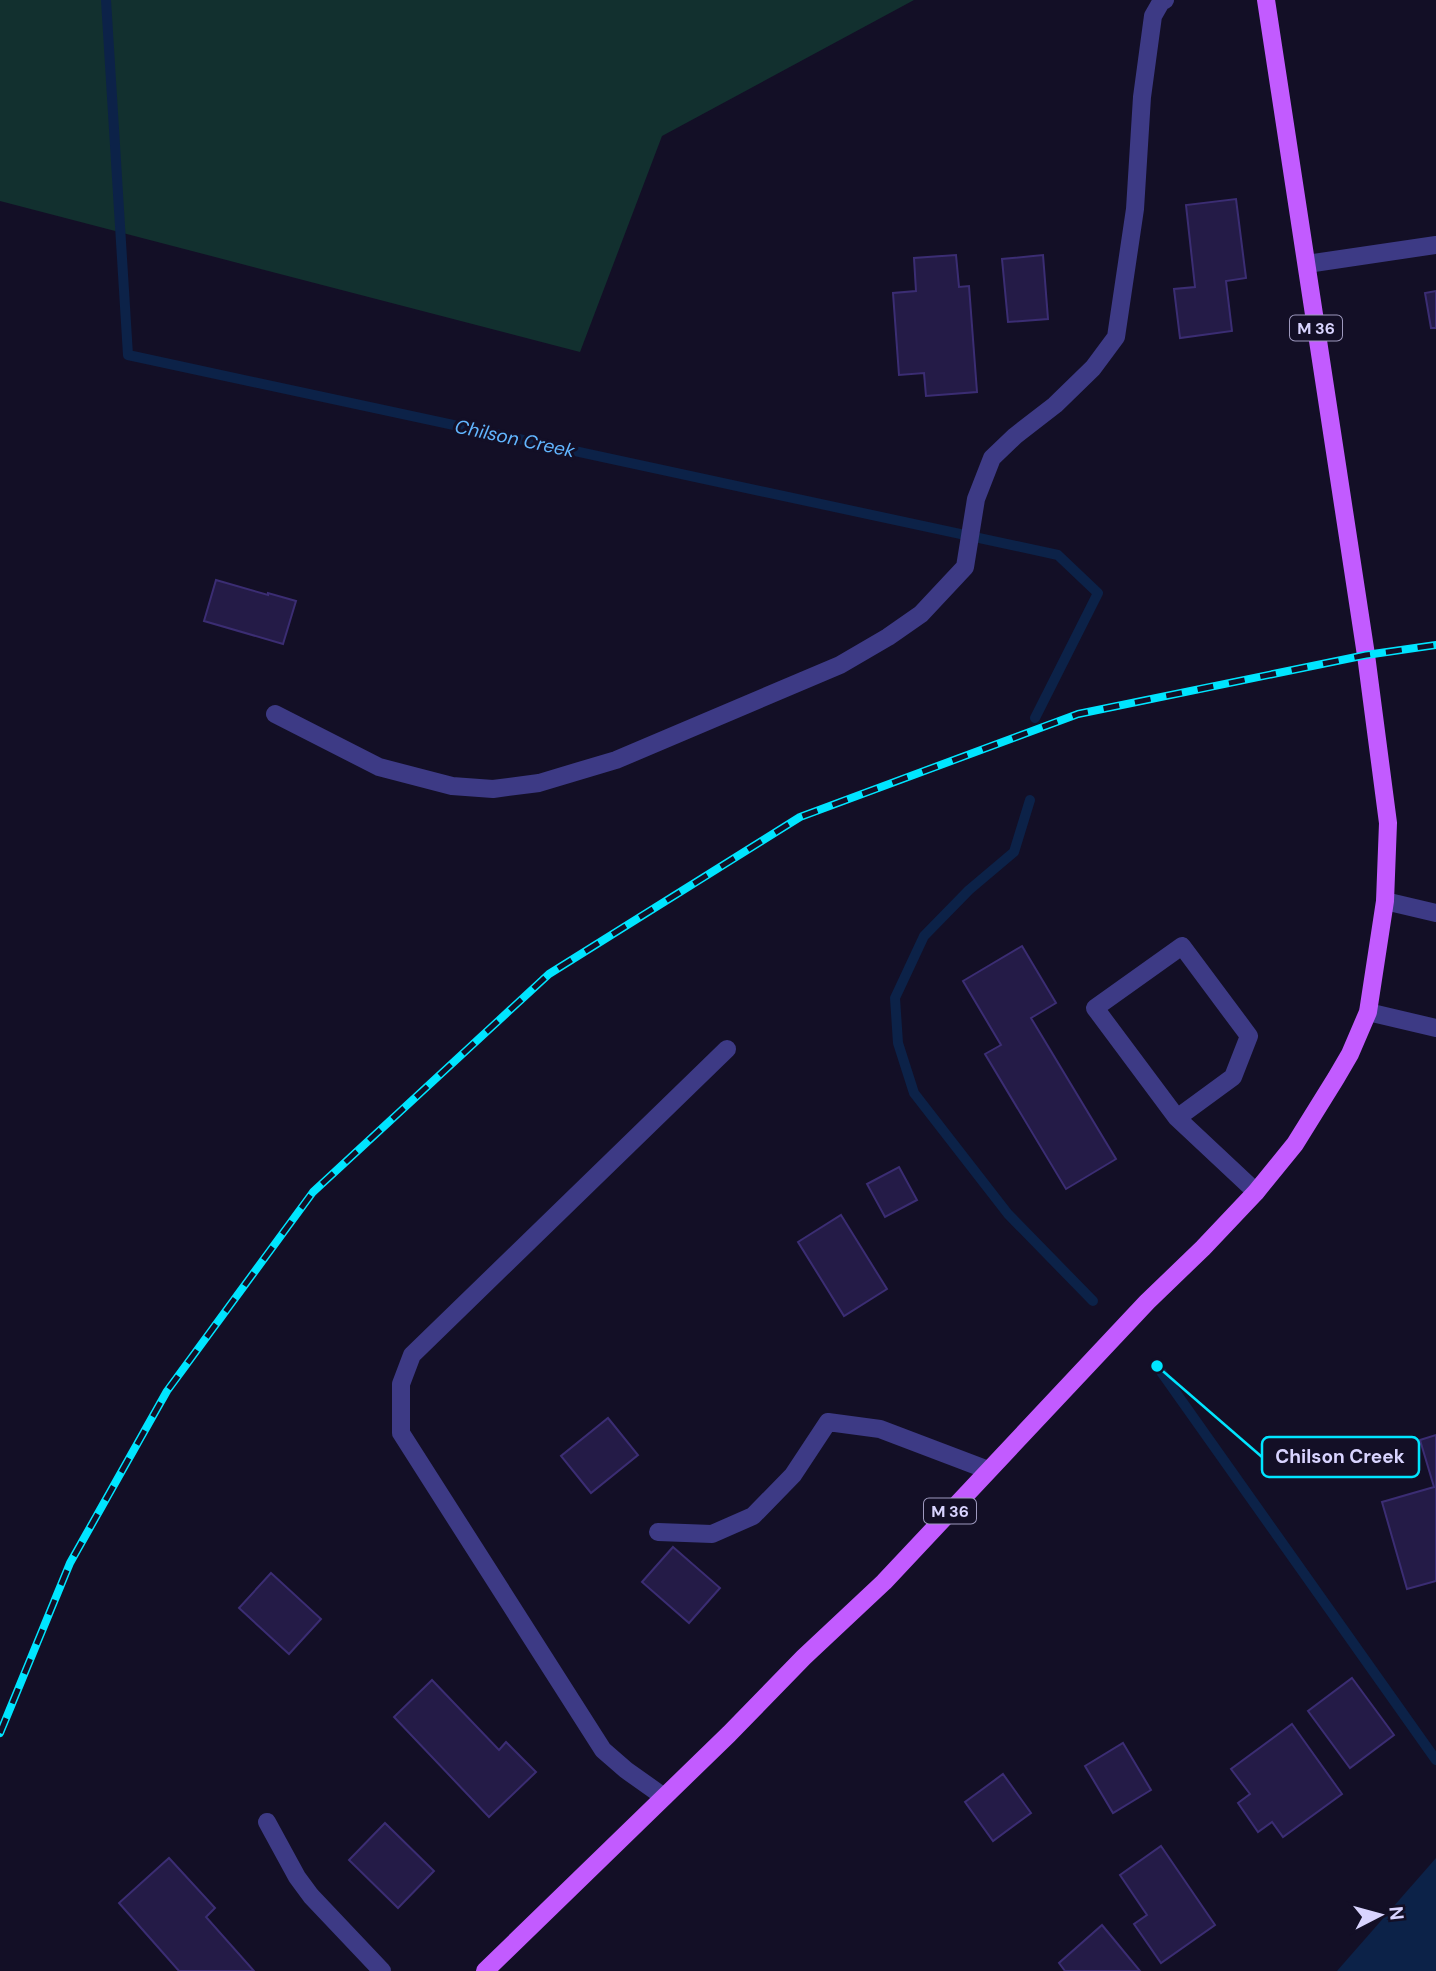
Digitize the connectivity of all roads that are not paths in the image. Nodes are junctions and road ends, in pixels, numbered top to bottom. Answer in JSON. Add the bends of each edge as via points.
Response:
{"nodes":[{"id":1,"x":1165,"y":0,"type":"edge"},
{"id":2,"x":1266,"y":0,"type":"edge"},
{"id":3,"x":1436,"y":244,"type":"edge"},
{"id":4,"x":1307,"y":264,"type":"junction"},
{"id":5,"x":275,"y":714,"type":"dead end"},
{"id":6,"x":1385,"y":901,"type":"junction"},
{"id":7,"x":1436,"y":913,"type":"edge"},
{"id":8,"x":1368,"y":1012,"type":"junction"},
{"id":9,"x":1436,"y":1028,"type":"edge"},
{"id":10,"x":727,"y":1049,"type":"dead end"},
{"id":11,"x":1177,"y":1118,"type":"junction"},
{"id":12,"x":1256,"y":1192,"type":"junction"},
{"id":13,"x":988,"y":1470,"type":"junction"},
{"id":14,"x":658,"y":1532,"type":"dead end"},
{"id":15,"x":664,"y":1797,"type":"junction"},
{"id":16,"x":267,"y":1822,"type":"dead end"},
{"id":17,"x":382,"y":1971,"type":"edge"},
{"id":18,"x":485,"y":1971,"type":"edge"}],
"edges":[{"from":1,"to":5,"type":"street","via":[[1153,16],[1134,220],[1116,337],[1093,368],[992,458],[976,499],[965,567],[920,614],[840,665],[616,760],[539,783],[493,789],[452,786],[379,767]]},
{"from":2,"to":4,"type":"main road","number":"M 36"},
{"from":3,"to":4,"type":"street"},
{"from":4,"to":6,"type":"main road","number":"M 36","via":[[1387,810]]},
{"from":6,"to":7,"type":"street"},
{"from":6,"to":8,"type":"main road","number":"M 36"},
{"from":8,"to":9,"type":"street"},
{"from":8,"to":12,"type":"main road","number":"M 36","via":[[1336,1078],[1295,1143]]},
{"from":10,"to":15,"type":"street","via":[[412,1355],[401,1384],[401,1433],[603,1750]]},
{"from":11,"to":11,"type":"street","via":[[1095,1008],[1182,946],[1249,1036],[1233,1077]]},
{"from":11,"to":12,"type":"street"},
{"from":12,"to":13,"type":"main road","number":"M 36"},
{"from":13,"to":14,"type":"street","via":[[880,1429],[828,1422],[793,1475],[753,1516],[712,1534]]},
{"from":13,"to":15,"type":"main road","number":"M 36","via":[[884,1582]]},
{"from":15,"to":18,"type":"main road","number":"M 36"},
{"from":16,"to":17,"type":"street","via":[[311,1896]]}]}
